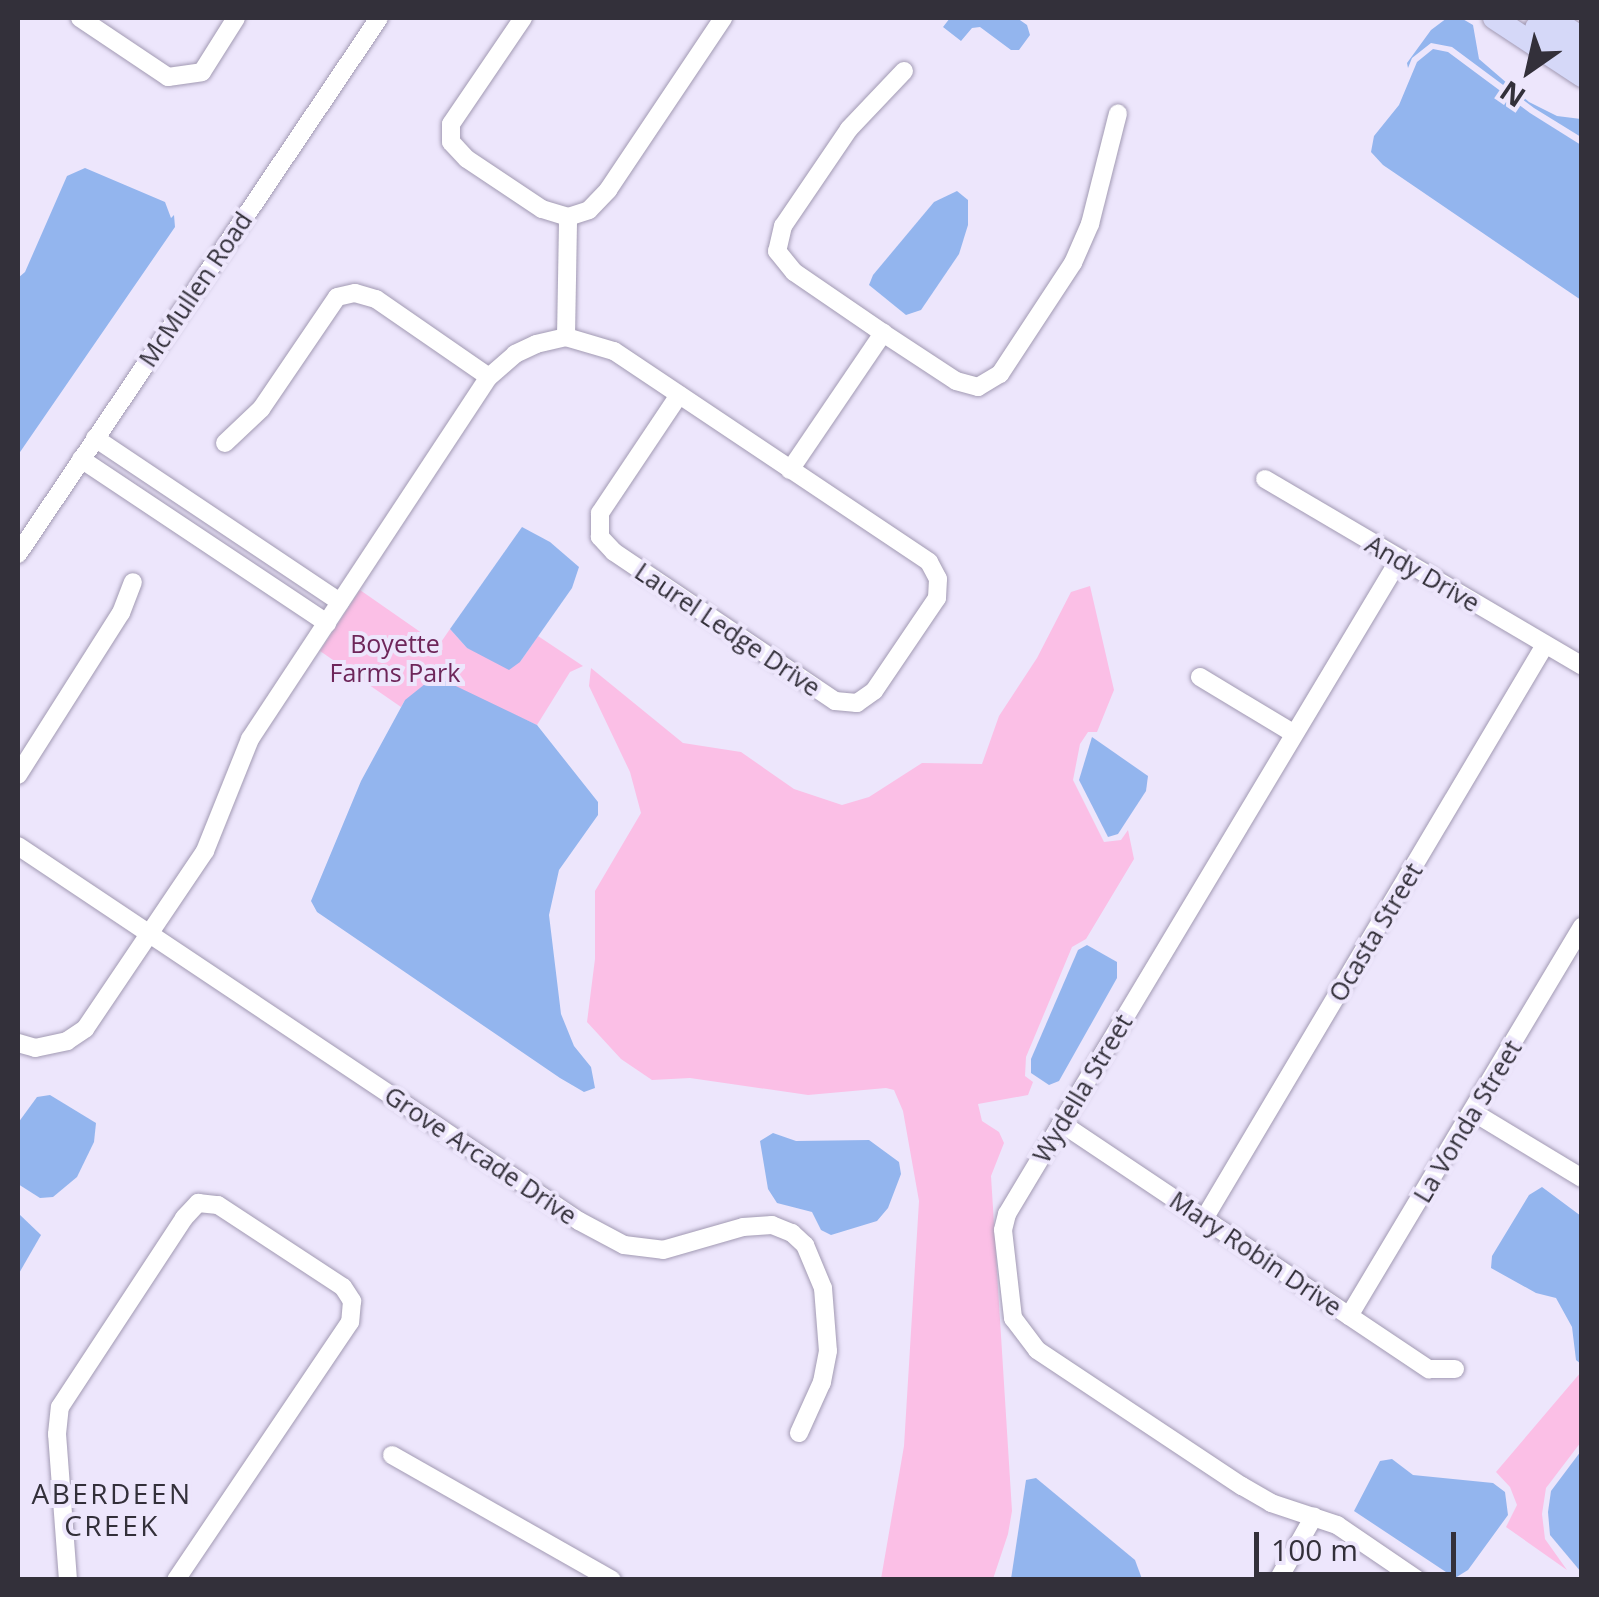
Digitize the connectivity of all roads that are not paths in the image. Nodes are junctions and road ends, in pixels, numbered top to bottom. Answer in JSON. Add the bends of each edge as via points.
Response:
{"nodes":[{"id":1,"x":80,"y":18,"type":"edge"},
{"id":2,"x":236,"y":18,"type":"edge"},
{"id":3,"x":523,"y":18,"type":"edge"},
{"id":4,"x":723,"y":18,"type":"edge"},
{"id":5,"x":1494,"y":18,"type":"edge"},
{"id":6,"x":1520,"y":18,"type":"edge"},
{"id":7,"x":1551,"y":18,"type":"edge"},
{"id":8,"x":376,"y":20,"type":"edge"},
{"id":9,"x":1582,"y":38,"type":"edge"},
{"id":10,"x":1582,"y":52,"type":"edge"},
{"id":11,"x":904,"y":71,"type":"dead end"},
{"id":12,"x":1582,"y":76,"type":"edge"},
{"id":13,"x":1118,"y":114,"type":"dead end"},
{"id":14,"x":568,"y":217,"type":"junction"},
{"id":15,"x":883,"y":333,"type":"junction"},
{"id":16,"x":566,"y":337,"type":"junction"},
{"id":17,"x":489,"y":377,"type":"junction"},
{"id":18,"x":679,"y":394,"type":"junction"},
{"id":19,"x":95,"y":438,"type":"junction"},
{"id":20,"x":225,"y":443,"type":"dead end"},
{"id":21,"x":81,"y":460,"type":"junction"},
{"id":22,"x":790,"y":470,"type":"junction"},
{"id":23,"x":1265,"y":479,"type":"dead end"},
{"id":24,"x":18,"y":554,"type":"edge"},
{"id":25,"x":1399,"y":560,"type":"junction"},
{"id":26,"x":133,"y":582,"type":"dead end"},
{"id":27,"x":340,"y":602,"type":"junction"},
{"id":28,"x":326,"y":623,"type":"junction"},
{"id":29,"x":1546,"y":644,"type":"junction"},
{"id":30,"x":1582,"y":666,"type":"edge"},
{"id":31,"x":1200,"y":677,"type":"dead end"},
{"id":32,"x":1293,"y":732,"type":"junction"},
{"id":33,"x":18,"y":775,"type":"edge"},
{"id":34,"x":18,"y":846,"type":"edge"},
{"id":35,"x":1582,"y":926,"type":"edge"},
{"id":36,"x":151,"y":934,"type":"junction"},
{"id":37,"x":18,"y":1043,"type":"edge"},
{"id":38,"x":1474,"y":1112,"type":"junction"},
{"id":39,"x":1061,"y":1123,"type":"junction"},
{"id":40,"x":1582,"y":1178,"type":"edge"},
{"id":41,"x":1204,"y":1219,"type":"junction"},
{"id":42,"x":1349,"y":1316,"type":"junction"},
{"id":43,"x":1455,"y":1368,"type":"dead end"},
{"id":44,"x":798,"y":1433,"type":"dead end"},
{"id":45,"x":392,"y":1456,"type":"dead end"},
{"id":46,"x":1314,"y":1516,"type":"junction"},
{"id":47,"x":68,"y":1580,"type":"edge"},
{"id":48,"x":176,"y":1580,"type":"edge"},
{"id":49,"x":612,"y":1580,"type":"edge"},
{"id":50,"x":1278,"y":1580,"type":"edge"},
{"id":51,"x":1418,"y":1580,"type":"edge"}],
"edges":[{"from":1,"to":2,"type":"street","via":[[168,76],[202,72]]},
{"from":3,"to":14,"type":"street","via":[[451,124],[451,142],[542,209]]},
{"from":4,"to":14,"type":"street","via":[[608,190],[589,210]]},
{"from":5,"to":12,"type":"main road"},
{"from":6,"to":10,"type":"main road"},
{"from":7,"to":9,"type":"main road"},
{"from":8,"to":19,"type":"street","name":"McMullen Road"},
{"from":11,"to":15,"type":"street","via":[[849,129],[783,226],[777,251],[794,272]]},
{"from":13,"to":15,"type":"street","via":[[1073,264],[1000,374],[978,388],[956,381]]},
{"from":14,"to":16,"type":"street"},
{"from":15,"to":22,"type":"street"},
{"from":16,"to":17,"type":"street","via":[[515,354]]},
{"from":16,"to":18,"type":"street","name":"Laurel Ledge Drive","via":[[614,350]]},
{"from":17,"to":20,"type":"street","via":[[376,299],[337,297],[262,409]]},
{"from":17,"to":27,"type":"street"},
{"from":18,"to":22,"type":"street","name":"Laurel Ledge Drive"},
{"from":18,"to":22,"type":"street","name":"Laurel Ledge Drive","via":[[600,513],[600,537],[835,701],[857,703],[874,691],[938,598],[938,580],[929,562]]},
{"from":19,"to":21,"type":"street","name":"McMullen Road"},
{"from":19,"to":27,"type":"street"},
{"from":21,"to":24,"type":"street","name":"McMullen Road"},
{"from":21,"to":28,"type":"street"},
{"from":23,"to":25,"type":"street","name":"Andy Drive"},
{"from":25,"to":29,"type":"street","name":"Andy Drive"},
{"from":25,"to":32,"type":"street","name":"Wydella Street"},
{"from":26,"to":33,"type":"street","via":[[122,614]]},
{"from":27,"to":28,"type":"street"},
{"from":28,"to":36,"type":"street","via":[[250,739],[205,851]]},
{"from":29,"to":30,"type":"street","name":"Andy Drive"},
{"from":29,"to":41,"type":"street","name":"Ocasta Street"},
{"from":31,"to":32,"type":"street"},
{"from":32,"to":39,"type":"street","name":"Wydella Street"},
{"from":34,"to":36,"type":"street","name":"Grove Arcade Drive"},
{"from":35,"to":38,"type":"street","name":"La Vonda Street"},
{"from":36,"to":37,"type":"street","via":[[85,1029],[35,1048]]},
{"from":36,"to":44,"type":"street","name":"Grove Arcade Drive","via":[[624,1245],[663,1250],[772,1225],[792,1234],[806,1246],[822,1288],[828,1351],[822,1382]]},
{"from":38,"to":40,"type":"street"},
{"from":38,"to":42,"type":"street","name":"La Vonda Street"},
{"from":39,"to":41,"type":"street","name":"Mary Robin Drive"},
{"from":39,"to":46,"type":"street","name":"Wydella Street","via":[[1003,1230],[1022,1334],[1242,1486]]},
{"from":41,"to":42,"type":"street","name":"Mary Robin Drive"},
{"from":42,"to":43,"type":"street","name":"Mary Robin Drive","via":[[1429,1368]]},
{"from":45,"to":49,"type":"street"},
{"from":46,"to":50,"type":"street"},
{"from":46,"to":51,"type":"street","name":"Wydella Street"},
{"from":47,"to":48,"type":"street","via":[[60,1406],[184,1218],[198,1203],[218,1204],[343,1287],[352,1302],[350,1322]]}]}
